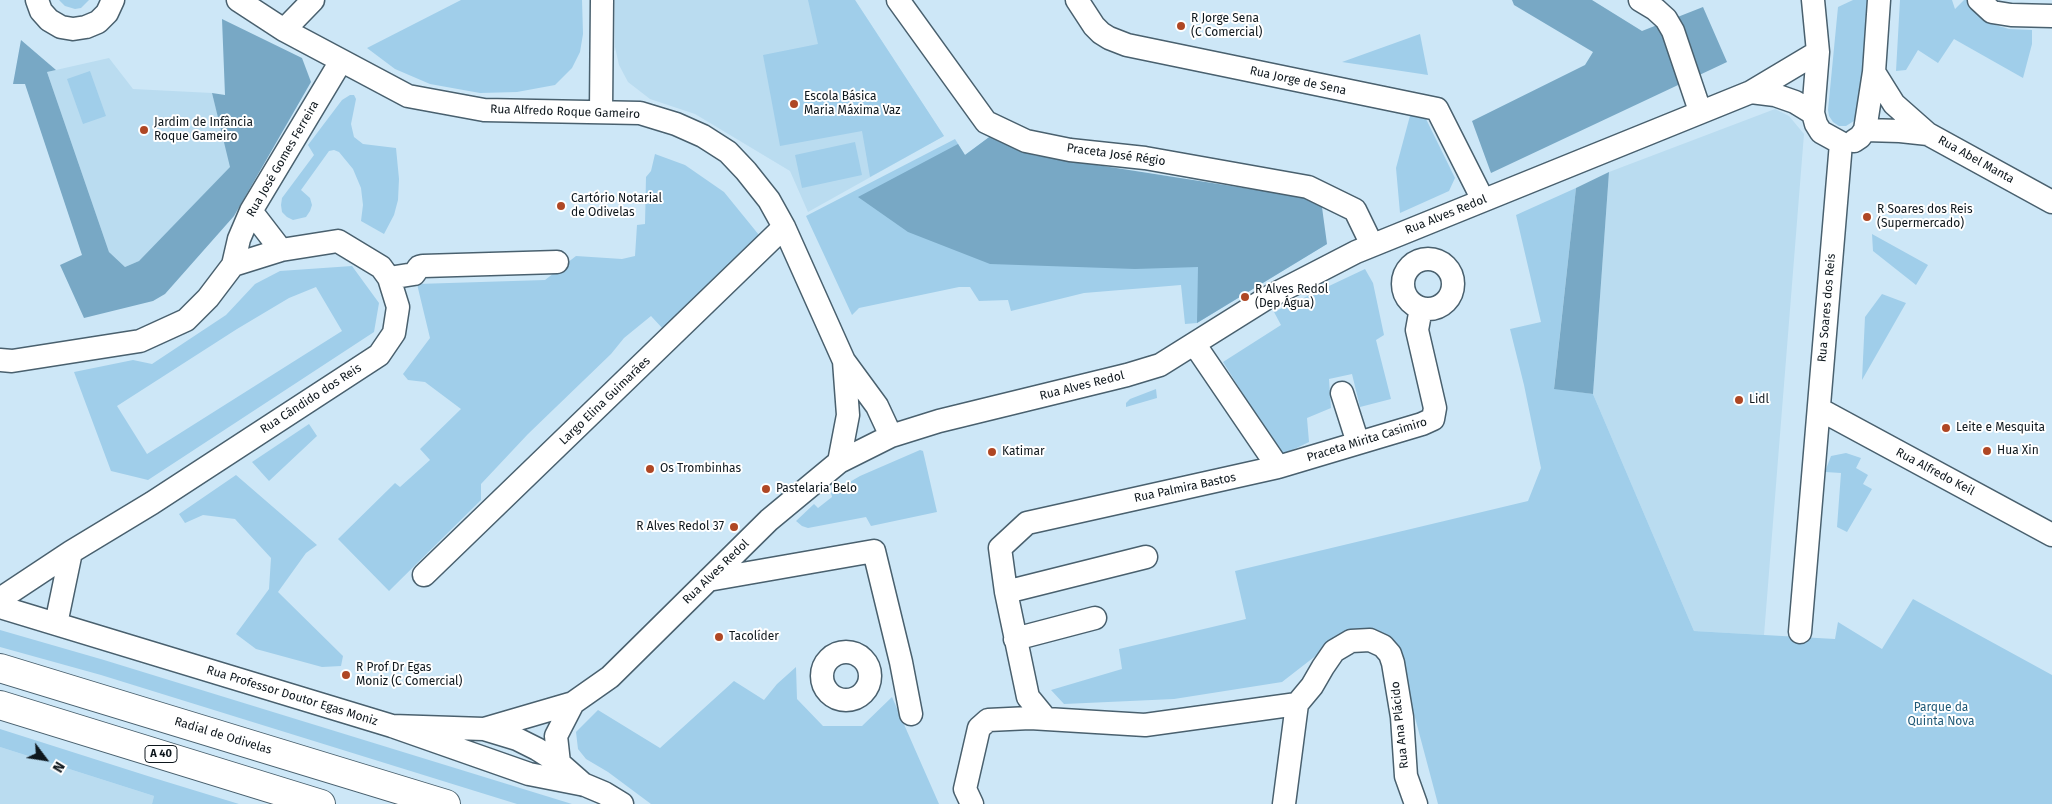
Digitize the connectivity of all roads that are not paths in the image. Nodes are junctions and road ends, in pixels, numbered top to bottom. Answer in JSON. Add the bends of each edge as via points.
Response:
{"nodes":[{"id":1,"x":37,"y":0,"type":"edge"},
{"id":2,"x":113,"y":0,"type":"edge"},
{"id":3,"x":238,"y":0,"type":"edge"},
{"id":4,"x":312,"y":0,"type":"edge"},
{"id":5,"x":602,"y":0,"type":"edge"},
{"id":6,"x":898,"y":0,"type":"edge"},
{"id":7,"x":1077,"y":0,"type":"edge"},
{"id":8,"x":1640,"y":0,"type":"edge"},
{"id":9,"x":1813,"y":0,"type":"edge"},
{"id":10,"x":1879,"y":0,"type":"edge"},
{"id":11,"x":1979,"y":0,"type":"edge"},
{"id":12,"x":2052,"y":16,"type":"edge"},
{"id":13,"x":284,"y":30,"type":"junction"},
{"id":14,"x":1818,"y":52,"type":"junction"},
{"id":15,"x":341,"y":61,"type":"junction"},
{"id":16,"x":1874,"y":72,"type":"junction"},
{"id":17,"x":1751,"y":92,"type":"junction"},
{"id":18,"x":1700,"y":111,"type":"junction"},
{"id":19,"x":601,"y":112,"type":"junction"},
{"id":20,"x":1813,"y":113,"type":"junction"},
{"id":21,"x":1865,"y":130,"type":"junction"},
{"id":22,"x":1928,"y":134,"type":"junction"},
{"id":23,"x":1841,"y":143,"type":"junction"},
{"id":24,"x":1483,"y":200,"type":"junction"},
{"id":25,"x":2052,"y":202,"type":"edge"},
{"id":26,"x":251,"y":210,"type":"junction"},
{"id":27,"x":784,"y":226,"type":"junction"},
{"id":28,"x":1372,"y":245,"type":"junction"},
{"id":29,"x":281,"y":250,"type":"junction"},
{"id":30,"x":557,"y":262,"type":"dead end"},
{"id":31,"x":233,"y":265,"type":"junction"},
{"id":32,"x":389,"y":278,"type":"junction"},
{"id":33,"x":1421,"y":308,"type":"dead end"},
{"id":34,"x":1195,"y":345,"type":"junction"},
{"id":35,"x":0,"y":360,"type":"edge"},
{"id":36,"x":844,"y":361,"type":"junction"},
{"id":37,"x":1342,"y":393,"type":"dead end"},
{"id":38,"x":1819,"y":409,"type":"junction"},
{"id":39,"x":891,"y":436,"type":"junction"},
{"id":40,"x":1358,"y":443,"type":"junction"},
{"id":41,"x":839,"y":462,"type":"junction"},
{"id":42,"x":1278,"y":467,"type":"junction"},
{"id":43,"x":2052,"y":535,"type":"edge"},
{"id":44,"x":71,"y":552,"type":"junction"},
{"id":45,"x":1146,"y":557,"type":"dead end"},
{"id":46,"x":424,"y":575,"type":"dead end"},
{"id":47,"x":708,"y":580,"type":"junction"},
{"id":48,"x":1006,"y":592,"type":"junction"},
{"id":49,"x":0,"y":599,"type":"edge"},
{"id":50,"x":0,"y":607,"type":"edge"},
{"id":51,"x":1095,"y":618,"type":"dead end"},
{"id":52,"x":56,"y":624,"type":"junction"},
{"id":53,"x":1800,"y":632,"type":"dead end"},
{"id":54,"x":1015,"y":639,"type":"junction"},
{"id":55,"x":901,"y":662,"type":"junction"},
{"id":56,"x":0,"y":668,"type":"edge"},
{"id":57,"x":868,"y":668,"type":"dead end"},
{"id":58,"x":573,"y":703,"type":"junction"},
{"id":59,"x":1297,"y":704,"type":"junction"},
{"id":60,"x":0,"y":705,"type":"edge"},
{"id":61,"x":549,"y":711,"type":"junction"},
{"id":62,"x":1031,"y":713,"type":"junction"},
{"id":63,"x":911,"y":714,"type":"dead end"},
{"id":64,"x":392,"y":726,"type":"junction"},
{"id":65,"x":484,"y":728,"type":"junction"},
{"id":66,"x":517,"y":739,"type":"junction"},
{"id":67,"x":454,"y":749,"type":"junction"},
{"id":68,"x":559,"y":763,"type":"junction"},
{"id":69,"x":529,"y":774,"type":"junction"},
{"id":70,"x":584,"y":785,"type":"junction"},
{"id":71,"x":321,"y":804,"type":"edge"},
{"id":72,"x":446,"y":804,"type":"edge"},
{"id":73,"x":622,"y":804,"type":"edge"},
{"id":74,"x":972,"y":804,"type":"edge"},
{"id":75,"x":1284,"y":804,"type":"edge"},
{"id":76,"x":1416,"y":804,"type":"edge"}],
"edges":[{"from":1,"to":2,"type":"street","via":[[50,20],[61,27],[73,29],[86,28],[98,22]]},
{"from":3,"to":13,"type":"street","name":"Rua Alfredo Roque Gameiro"},
{"from":4,"to":13,"type":"street"},
{"from":5,"to":19,"type":"street"},
{"from":6,"to":28,"type":"street","name":"Praceta José Régio","via":[[986,122],[1026,141],[1070,150],[1145,158],[1308,187],[1355,210]]},
{"from":7,"to":24,"type":"street","name":"Rua Jorge de Sena","via":[[1094,26],[1117,42],[1438,109]]},
{"from":8,"to":18,"type":"street","via":[[1666,19],[1674,31]]},
{"from":9,"to":14,"type":"street"},
{"from":10,"to":16,"type":"street"},
{"from":11,"to":12,"type":"street","via":[[1992,12]]},
{"from":13,"to":15,"type":"street","name":"Rua Alfredo Roque Gameiro"},
{"from":14,"to":17,"type":"street"},
{"from":14,"to":20,"type":"street"},
{"from":15,"to":19,"type":"street","name":"Rua Alfredo Roque Gameiro","via":[[408,96],[484,110]]},
{"from":15,"to":26,"type":"street","name":"Rua José Gomes Ferreira"},
{"from":16,"to":21,"type":"street"},
{"from":16,"to":22,"type":"street","via":[[1894,104]]},
{"from":17,"to":18,"type":"street","name":"Rua Alves Redol"},
{"from":17,"to":20,"type":"street","name":"Rua Alves Redol","via":[[1775,95]]},
{"from":18,"to":24,"type":"street","name":"Rua Alves Redol"},
{"from":19,"to":27,"type":"street","name":"Rua Alfredo Roque Gameiro","via":[[640,113],[703,136],[728,152],[746,171]]},
{"from":20,"to":23,"type":"street","via":[[1822,132]]},
{"from":21,"to":22,"type":"street","name":"Rua Abel Manta"},
{"from":21,"to":23,"type":"street","via":[[1852,142]]},
{"from":22,"to":25,"type":"street","name":"Rua Abel Manta"},
{"from":23,"to":38,"type":"street","name":"Rua Soares dos Reis"},
{"from":24,"to":28,"type":"street","name":"Rua Alves Redol"},
{"from":26,"to":29,"type":"street"},
{"from":26,"to":31,"type":"street","name":"Rua José Gomes Ferreira"},
{"from":27,"to":36,"type":"street","name":"Rua Alfredo Roque Gameiro"},
{"from":27,"to":46,"type":"street","name":"Largo Elina Guimarães"},
{"from":28,"to":34,"type":"street","name":"Rua Alves Redol","via":[[1267,298]]},
{"from":29,"to":31,"type":"street","name":"Rua Cândido dos Reis"},
{"from":29,"to":32,"type":"street","name":"Rua Cândido dos Reis","via":[[338,241],[381,267]]},
{"from":30,"to":32,"type":"street","via":[[423,266],[414,274]]},
{"from":31,"to":35,"type":"street","name":"Rua José Gomes Ferreira","via":[[186,320],[140,340],[12,361]]},
{"from":32,"to":44,"type":"street","name":"Rua Cândido dos Reis","via":[[398,307],[396,324],[394,333],[379,355]]},
{"from":33,"to":40,"type":"street","name":"Praceta Mirita Casimiro","via":[[1417,330],[1435,408],[1433,419]]},
{"from":34,"to":39,"type":"street","name":"Rua Alves Redol","via":[[1160,365],[1128,375],[939,421]]},
{"from":34,"to":42,"type":"street"},
{"from":36,"to":39,"type":"street","name":"Rua Alfredo Roque Gameiro","via":[[877,406]]},
{"from":36,"to":41,"type":"street","name":"Rua Alfredo Roque Gameiro","via":[[848,415]]},
{"from":37,"to":40,"type":"street"},
{"from":38,"to":43,"type":"street","name":"Rua Alfredo Keil"},
{"from":38,"to":53,"type":"street","name":"Rua Soares dos Reis"},
{"from":39,"to":41,"type":"street","name":"Rua Alves Redol"},
{"from":40,"to":42,"type":"street","name":"Praceta Mirita Casimiro"},
{"from":41,"to":47,"type":"street","name":"Rua Alves Redol","via":[[769,520]]},
{"from":42,"to":48,"type":"street","name":"Rua Palmira Bastos","via":[[1027,523],[1000,548]]},
{"from":44,"to":49,"type":"street","name":"Rua Cândido dos Reis"},
{"from":44,"to":52,"type":"street"},
{"from":45,"to":48,"type":"street"},
{"from":47,"to":55,"type":"street","via":[[874,551]]},
{"from":47,"to":58,"type":"street","name":"Rua Alves Redol","via":[[610,677]]},
{"from":48,"to":54,"type":"street","name":"Rua Palmira Bastos"},
{"from":50,"to":52,"type":"street","name":"Rua Professor Doutor Egas Moniz"},
{"from":51,"to":54,"type":"street"},
{"from":52,"to":64,"type":"street","name":"Rua Professor Doutor Egas Moniz"},
{"from":54,"to":62,"type":"street","name":"Rua Palmira Bastos"},
{"from":55,"to":57,"type":"street"},
{"from":55,"to":63,"type":"street"},
{"from":56,"to":72,"type":"highway","name":"Radial de Odivelas"},
{"from":58,"to":61,"type":"street","name":"Rua Alves Redol"},
{"from":58,"to":68,"type":"street","via":[[556,736]]},
{"from":59,"to":62,"type":"street","via":[[1145,725]]},
{"from":59,"to":75,"type":"street"},
{"from":59,"to":76,"type":"street","name":"Rua Ana Plácido","via":[[1334,652],[1351,641],[1370,640],[1383,646],[1393,664],[1402,717],[1406,776]]},
{"from":60,"to":71,"type":"highway","number":"A 40"},
{"from":61,"to":65,"type":"street","name":"Rua Alves Redol"},
{"from":61,"to":66,"type":"street"},
{"from":62,"to":74,"type":"street","via":[[988,720],[979,728],[965,790]]},
{"from":64,"to":65,"type":"street","name":"Rua Alves Redol"},
{"from":64,"to":67,"type":"street","name":"Rua Professor Doutor Egas Moniz"},
{"from":65,"to":66,"type":"street"},
{"from":66,"to":67,"type":"street"},
{"from":66,"to":68,"type":"street"},
{"from":66,"to":69,"type":"street","via":[[518,756]]},
{"from":67,"to":69,"type":"street","name":"Rua Professor Doutor Egas Moniz"},
{"from":68,"to":70,"type":"street"},
{"from":69,"to":70,"type":"street","name":"Rua Professor Doutor Egas Moniz"},
{"from":70,"to":73,"type":"street"}]}
